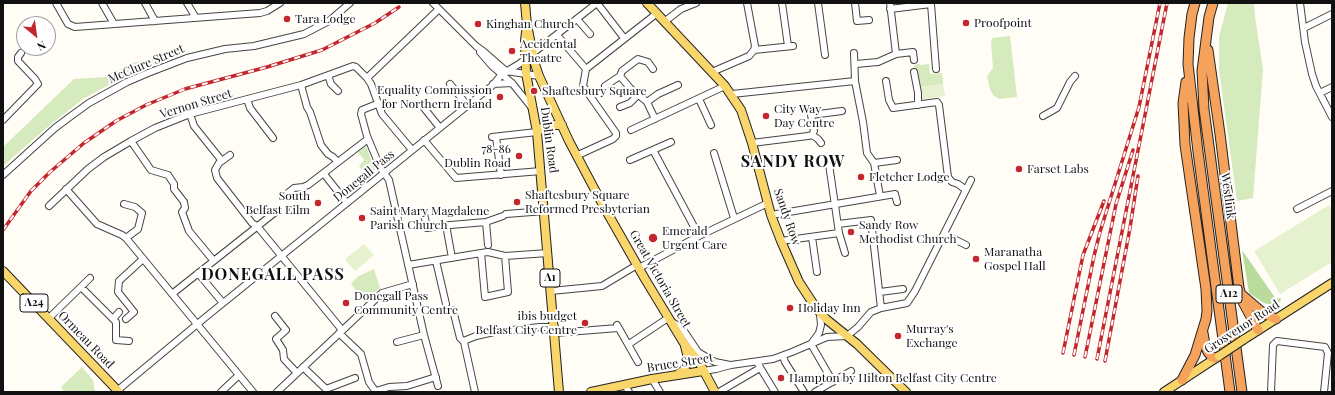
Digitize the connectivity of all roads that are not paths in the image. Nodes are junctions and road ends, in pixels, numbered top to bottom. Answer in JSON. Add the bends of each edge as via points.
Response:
{"nodes":[{"id":1,"x":56,"y":3,"type":"edge"},
{"id":2,"x":102,"y":3,"type":"edge"},
{"id":3,"x":145,"y":3,"type":"edge"},
{"id":4,"x":187,"y":3,"type":"edge"},
{"id":5,"x":350,"y":3,"type":"edge"},
{"id":6,"x":433,"y":3,"type":"edge"},
{"id":7,"x":525,"y":3,"type":"edge"},
{"id":8,"x":597,"y":3,"type":"edge"},
{"id":9,"x":647,"y":3,"type":"edge"},
{"id":10,"x":696,"y":3,"type":"edge"},
{"id":11,"x":747,"y":3,"type":"edge"},
{"id":12,"x":782,"y":3,"type":"edge"},
{"id":13,"x":818,"y":3,"type":"edge"},
{"id":14,"x":855,"y":3,"type":"edge"},
{"id":15,"x":1195,"y":3,"type":"edge"},
{"id":16,"x":1213,"y":3,"type":"edge"},
{"id":17,"x":1300,"y":3,"type":"edge"},
{"id":18,"x":278,"y":4,"type":"edge"},
{"id":19,"x":931,"y":4,"type":"edge"},
{"id":20,"x":890,"y":6,"type":"edge"},
{"id":21,"x":439,"y":9,"type":"junction"},
{"id":22,"x":656,"y":14,"type":"junction"},
{"id":23,"x":1332,"y":14,"type":"edge"},
{"id":24,"x":196,"y":18,"type":"junction"},
{"id":25,"x":577,"y":19,"type":"junction"},
{"id":26,"x":869,"y":20,"type":"dead end"},
{"id":27,"x":155,"y":21,"type":"junction"},
{"id":28,"x":664,"y":22,"type":"junction"},
{"id":29,"x":114,"y":24,"type":"junction"},
{"id":30,"x":1304,"y":28,"type":"junction"},
{"id":31,"x":557,"y":34,"type":"junction"},
{"id":32,"x":590,"y":34,"type":"dead end"},
{"id":33,"x":1206,"y":37,"type":"junction"},
{"id":34,"x":624,"y":38,"type":"junction"},
{"id":35,"x":816,"y":44,"type":"dead end"},
{"id":36,"x":823,"y":44,"type":"junction"},
{"id":37,"x":754,"y":50,"type":"junction"},
{"id":38,"x":854,"y":53,"type":"dead end"},
{"id":39,"x":896,"y":54,"type":"junction"},
{"id":40,"x":19,"y":56,"type":"edge"},
{"id":41,"x":529,"y":56,"type":"junction"},
{"id":42,"x":825,"y":56,"type":"dead end"},
{"id":43,"x":914,"y":60,"type":"dead end"},
{"id":44,"x":856,"y":64,"type":"junction"},
{"id":45,"x":1188,"y":64,"type":"junction"},
{"id":46,"x":586,"y":69,"type":"junction"},
{"id":47,"x":653,"y":69,"type":"dead end"},
{"id":48,"x":936,"y":69,"type":"dead end"},
{"id":49,"x":504,"y":72,"type":"junction"},
{"id":50,"x":712,"y":72,"type":"junction"},
{"id":51,"x":914,"y":72,"type":"dead end"},
{"id":52,"x":533,"y":74,"type":"junction"},
{"id":53,"x":328,"y":75,"type":"junction"},
{"id":54,"x":620,"y":76,"type":"junction"},
{"id":55,"x":1075,"y":76,"type":"dead end"},
{"id":56,"x":367,"y":78,"type":"junction"},
{"id":57,"x":855,"y":81,"type":"junction"},
{"id":58,"x":886,"y":81,"type":"dead end"},
{"id":59,"x":512,"y":83,"type":"junction"},
{"id":60,"x":666,"y":83,"type":"dead end"},
{"id":61,"x":450,"y":84,"type":"dead end"},
{"id":62,"x":493,"y":84,"type":"junction"},
{"id":63,"x":301,"y":85,"type":"junction"},
{"id":64,"x":678,"y":85,"type":"dead end"},
{"id":65,"x":605,"y":86,"type":"dead end"},
{"id":66,"x":725,"y":86,"type":"junction"},
{"id":67,"x":1332,"y":87,"type":"edge"},
{"id":68,"x":669,"y":90,"type":"junction"},
{"id":69,"x":338,"y":92,"type":"dead end"},
{"id":70,"x":1320,"y":93,"type":"junction"},
{"id":71,"x":732,"y":94,"type":"junction"},
{"id":72,"x":638,"y":95,"type":"junction"},
{"id":73,"x":248,"y":99,"type":"junction"},
{"id":74,"x":699,"y":99,"type":"junction"},
{"id":75,"x":647,"y":102,"type":"junction"},
{"id":76,"x":918,"y":102,"type":"junction"},
{"id":77,"x":377,"y":104,"type":"junction"},
{"id":78,"x":467,"y":105,"type":"junction"},
{"id":79,"x":620,"y":107,"type":"dead end"},
{"id":80,"x":424,"y":108,"type":"dead end"},
{"id":81,"x":842,"y":111,"type":"dead end"},
{"id":82,"x":534,"y":112,"type":"junction"},
{"id":83,"x":190,"y":114,"type":"junction"},
{"id":84,"x":1043,"y":116,"type":"dead end"},
{"id":85,"x":1332,"y":117,"type":"edge"},
{"id":86,"x":655,"y":119,"type":"junction"},
{"id":87,"x":3,"y":120,"type":"edge"},
{"id":88,"x":562,"y":124,"type":"junction"},
{"id":89,"x":711,"y":125,"type":"dead end"},
{"id":90,"x":440,"y":128,"type":"junction"},
{"id":91,"x":631,"y":130,"type":"dead end"},
{"id":92,"x":538,"y":132,"type":"junction"},
{"id":93,"x":812,"y":135,"type":"junction"},
{"id":94,"x":273,"y":138,"type":"dead end"},
{"id":95,"x":368,"y":139,"type":"junction"},
{"id":96,"x":424,"y":140,"type":"junction"},
{"id":97,"x":131,"y":141,"type":"junction"},
{"id":98,"x":671,"y":142,"type":"dead end"},
{"id":99,"x":752,"y":143,"type":"junction"},
{"id":100,"x":821,"y":143,"type":"dead end"},
{"id":101,"x":412,"y":150,"type":"junction"},
{"id":102,"x":653,"y":150,"type":"junction"},
{"id":103,"x":714,"y":153,"type":"dead end"},
{"id":104,"x":230,"y":155,"type":"dead end"},
{"id":105,"x":576,"y":156,"type":"junction"},
{"id":106,"x":630,"y":160,"type":"dead end"},
{"id":107,"x":897,"y":160,"type":"dead end"},
{"id":108,"x":222,"y":161,"type":"junction"},
{"id":109,"x":338,"y":162,"type":"junction"},
{"id":110,"x":874,"y":162,"type":"junction"},
{"id":111,"x":829,"y":164,"type":"dead end"},
{"id":112,"x":541,"y":171,"type":"junction"},
{"id":113,"x":384,"y":173,"type":"junction"},
{"id":114,"x":324,"y":174,"type":"junction"},
{"id":115,"x":3,"y":175,"type":"edge"},
{"id":116,"x":501,"y":175,"type":"junction"},
{"id":117,"x":972,"y":180,"type":"dead end"},
{"id":118,"x":66,"y":189,"type":"junction"},
{"id":119,"x":966,"y":190,"type":"junction"},
{"id":120,"x":1332,"y":191,"type":"edge"},
{"id":121,"x":284,"y":196,"type":"dead end"},
{"id":122,"x":880,"y":196,"type":"junction"},
{"id":123,"x":897,"y":202,"type":"dead end"},
{"id":124,"x":347,"y":203,"type":"junction"},
{"id":125,"x":768,"y":203,"type":"junction"},
{"id":126,"x":124,"y":204,"type":"dead end"},
{"id":127,"x":834,"y":204,"type":"junction"},
{"id":128,"x":49,"y":206,"type":"dead end"},
{"id":129,"x":1297,"y":209,"type":"dead end"},
{"id":130,"x":278,"y":210,"type":"dead end"},
{"id":131,"x":545,"y":211,"type":"junction"},
{"id":132,"x":424,"y":214,"type":"dead end"},
{"id":133,"x":771,"y":215,"type":"junction"},
{"id":134,"x":734,"y":218,"type":"junction"},
{"id":135,"x":486,"y":222,"type":"junction"},
{"id":136,"x":838,"y":224,"type":"junction"},
{"id":137,"x":446,"y":225,"type":"junction"},
{"id":138,"x":257,"y":226,"type":"junction"},
{"id":139,"x":839,"y":233,"type":"junction"},
{"id":140,"x":944,"y":234,"type":"junction"},
{"id":141,"x":699,"y":236,"type":"junction"},
{"id":142,"x":812,"y":237,"type":"junction"},
{"id":143,"x":126,"y":238,"type":"junction"},
{"id":144,"x":781,"y":241,"type":"junction"},
{"id":145,"x":488,"y":245,"type":"dead end"},
{"id":146,"x":966,"y":245,"type":"dead end"},
{"id":147,"x":481,"y":253,"type":"junction"},
{"id":148,"x":548,"y":253,"type":"junction"},
{"id":149,"x":845,"y":253,"type":"dead end"},
{"id":150,"x":281,"y":256,"type":"junction"},
{"id":151,"x":505,"y":256,"type":"junction"},
{"id":152,"x":452,"y":258,"type":"junction"},
{"id":153,"x":143,"y":259,"type":"junction"},
{"id":154,"x":213,"y":260,"type":"junction"},
{"id":155,"x":436,"y":261,"type":"junction"},
{"id":156,"x":408,"y":265,"type":"junction"},
{"id":157,"x":638,"y":267,"type":"junction"},
{"id":158,"x":3,"y":271,"type":"edge"},
{"id":159,"x":817,"y":272,"type":"dead end"},
{"id":160,"x":198,"y":273,"type":"junction"},
{"id":161,"x":90,"y":278,"type":"dead end"},
{"id":162,"x":1332,"y":283,"type":"edge"},
{"id":163,"x":413,"y":284,"type":"junction"},
{"id":164,"x":81,"y":287,"type":"junction"},
{"id":165,"x":903,"y":289,"type":"dead end"},
{"id":166,"x":551,"y":291,"type":"junction"},
{"id":167,"x":880,"y":292,"type":"junction"},
{"id":168,"x":172,"y":294,"type":"junction"},
{"id":169,"x":1240,"y":294,"type":"junction"},
{"id":170,"x":223,"y":303,"type":"junction"},
{"id":171,"x":446,"y":304,"type":"dead end"},
{"id":172,"x":881,"y":308,"type":"junction"},
{"id":173,"x":453,"y":310,"type":"dead end"},
{"id":174,"x":119,"y":312,"type":"dead end"},
{"id":175,"x":820,"y":314,"type":"junction"},
{"id":176,"x":275,"y":316,"type":"dead end"},
{"id":177,"x":49,"y":318,"type":"junction"},
{"id":178,"x":112,"y":319,"type":"junction"},
{"id":179,"x":126,"y":319,"type":"dead end"},
{"id":180,"x":669,"y":319,"type":"junction"},
{"id":181,"x":1276,"y":319,"type":"junction"},
{"id":182,"x":197,"y":324,"type":"junction"},
{"id":183,"x":555,"y":330,"type":"junction"},
{"id":184,"x":1258,"y":330,"type":"junction"},
{"id":185,"x":341,"y":332,"type":"junction"},
{"id":186,"x":1202,"y":332,"type":"junction"},
{"id":187,"x":424,"y":335,"type":"junction"},
{"id":188,"x":847,"y":336,"type":"junction"},
{"id":189,"x":116,"y":340,"type":"junction"},
{"id":190,"x":128,"y":340,"type":"dead end"},
{"id":191,"x":397,"y":342,"type":"dead end"},
{"id":192,"x":464,"y":342,"type":"junction"},
{"id":193,"x":629,"y":344,"type":"junction"},
{"id":194,"x":811,"y":344,"type":"junction"},
{"id":195,"x":685,"y":345,"type":"junction"},
{"id":196,"x":116,"y":348,"type":"dead end"},
{"id":197,"x":783,"y":356,"type":"junction"},
{"id":198,"x":1217,"y":357,"type":"junction"},
{"id":199,"x":757,"y":361,"type":"junction"},
{"id":200,"x":638,"y":362,"type":"dead end"},
{"id":201,"x":731,"y":365,"type":"junction"},
{"id":202,"x":303,"y":367,"type":"junction"},
{"id":203,"x":760,"y":368,"type":"junction"},
{"id":204,"x":1329,"y":368,"type":"edge"},
{"id":205,"x":703,"y":371,"type":"junction"},
{"id":206,"x":851,"y":371,"type":"dead end"},
{"id":207,"x":297,"y":373,"type":"junction"},
{"id":208,"x":239,"y":375,"type":"junction"},
{"id":209,"x":677,"y":375,"type":"junction"},
{"id":210,"x":436,"y":377,"type":"junction"},
{"id":211,"x":355,"y":378,"type":"dead end"},
{"id":212,"x":652,"y":379,"type":"junction"},
{"id":213,"x":1182,"y":380,"type":"junction"},
{"id":214,"x":833,"y":382,"type":"junction"},
{"id":215,"x":438,"y":386,"type":"dead end"},
{"id":216,"x":559,"y":388,"type":"edge"},
{"id":217,"x":627,"y":388,"type":"edge"},
{"id":218,"x":119,"y":391,"type":"edge"},
{"id":219,"x":376,"y":391,"type":"edge"},
{"id":220,"x":221,"y":392,"type":"edge"},
{"id":221,"x":253,"y":392,"type":"edge"},
{"id":222,"x":279,"y":392,"type":"edge"},
{"id":223,"x":475,"y":392,"type":"edge"},
{"id":224,"x":566,"y":392,"type":"edge"},
{"id":225,"x":591,"y":392,"type":"edge"},
{"id":226,"x":660,"y":392,"type":"edge"},
{"id":227,"x":715,"y":392,"type":"edge"},
{"id":228,"x":719,"y":392,"type":"edge"},
{"id":229,"x":775,"y":392,"type":"edge"},
{"id":230,"x":804,"y":392,"type":"edge"},
{"id":231,"x":814,"y":392,"type":"edge"},
{"id":232,"x":906,"y":392,"type":"edge"},
{"id":233,"x":1164,"y":392,"type":"edge"},
{"id":234,"x":1230,"y":392,"type":"edge"},
{"id":235,"x":1242,"y":392,"type":"edge"},
{"id":236,"x":1273,"y":392,"type":"edge"},
{"id":237,"x":1324,"y":392,"type":"edge"}],
"edges":[{"from":1,"to":29,"type":"street","via":[[68,24],[72,26]]},
{"from":2,"to":29,"type":"street"},
{"from":3,"to":27,"type":"street"},
{"from":4,"to":24,"type":"street"},
{"from":5,"to":115,"type":"street","name":"McClure Street","via":[[322,25],[294,37],[187,58],[126,82],[55,128]]},
{"from":6,"to":21,"type":"street"},
{"from":7,"to":41,"type":"main road","number":"A1"},
{"from":8,"to":25,"type":"street"},
{"from":8,"to":34,"type":"street"},
{"from":9,"to":22,"type":"main road","name":"Sandy Row"},
{"from":10,"to":28,"type":"street","via":[[681,9]]},
{"from":11,"to":37,"type":"street"},
{"from":12,"to":37,"type":"street","via":[[790,46]]},
{"from":13,"to":36,"type":"street"},
{"from":14,"to":26,"type":"street","via":[[857,21]]},
{"from":15,"to":45,"type":"highway","name":"Westlink","number":"A12"},
{"from":16,"to":33,"type":"highway","name":"Westlink","number":"A12"},
{"from":17,"to":30,"type":"street"},
{"from":18,"to":24,"type":"street","via":[[260,13]]},
{"from":19,"to":20,"type":"street"},
{"from":19,"to":48,"type":"street"},
{"from":20,"to":39,"type":"street"},
{"from":21,"to":49,"type":"street","via":[[492,66]]},
{"from":21,"to":56,"type":"street"},
{"from":22,"to":28,"type":"main road","name":"Sandy Row"},
{"from":22,"to":34,"type":"street"},
{"from":23,"to":30,"type":"street"},
{"from":24,"to":27,"type":"street"},
{"from":25,"to":31,"type":"street"},
{"from":25,"to":32,"type":"street"},
{"from":27,"to":29,"type":"street"},
{"from":28,"to":50,"type":"main road","name":"Sandy Row"},
{"from":30,"to":70,"type":"street","via":[[1312,74]]},
{"from":31,"to":41,"type":"street"},
{"from":31,"to":46,"type":"street"},
{"from":33,"to":169,"type":"highway"},
{"from":33,"to":235,"type":"highway","name":"Westlink","number":"A12","via":[[1202,71],[1204,109]]},
{"from":34,"to":46,"type":"street"},
{"from":35,"to":36,"type":"street"},
{"from":36,"to":42,"type":"street"},
{"from":37,"to":50,"type":"street","via":[[749,56]]},
{"from":38,"to":44,"type":"street"},
{"from":39,"to":43,"type":"street","via":[[913,52]]},
{"from":39,"to":44,"type":"street","via":[[878,62]]},
{"from":40,"to":87,"type":"street","via":[[18,61],[38,84]]},
{"from":41,"to":49,"type":"street"},
{"from":41,"to":52,"type":"main road","name":"Great Victoria Street","number":"A1"},
{"from":41,"to":52,"type":"main road","name":"Dublin Road","number":"A1"},
{"from":44,"to":57,"type":"street"},
{"from":45,"to":186,"type":"highway","via":[[1183,103],[1185,145],[1207,301]]},
{"from":45,"to":234,"type":"highway","name":"Westlink","number":"A12"},
{"from":46,"to":105,"type":"street","via":[[583,86],[616,132],[616,136]]},
{"from":47,"to":54,"type":"street","via":[[648,62],[638,59],[622,71]]},
{"from":49,"to":52,"type":"street"},
{"from":49,"to":59,"type":"street"},
{"from":49,"to":62,"type":"street","name":"Donegall Pass"},
{"from":50,"to":66,"type":"main road","name":"Sandy Row"},
{"from":51,"to":76,"type":"street"},
{"from":52,"to":82,"type":"main road","name":"Dublin Road","number":"A1"},
{"from":52,"to":88,"type":"main road","name":"Great Victoria Street","number":"A1"},
{"from":53,"to":56,"type":"street","name":"Vernon Street","via":[[353,66]]},
{"from":53,"to":63,"type":"street","name":"Vernon Street"},
{"from":53,"to":69,"type":"street"},
{"from":54,"to":65,"type":"street"},
{"from":54,"to":72,"type":"street"},
{"from":55,"to":84,"type":"street","via":[[1057,108]]},
{"from":56,"to":77,"type":"street"},
{"from":57,"to":71,"type":"street"},
{"from":57,"to":110,"type":"street","via":[[866,152]]},
{"from":58,"to":76,"type":"street","via":[[893,108]]},
{"from":59,"to":62,"type":"street"},
{"from":59,"to":82,"type":"street"},
{"from":60,"to":68,"type":"street"},
{"from":61,"to":78,"type":"street"},
{"from":62,"to":78,"type":"street","name":"Donegall Pass"},
{"from":63,"to":73,"type":"street","name":"Vernon Street"},
{"from":63,"to":109,"type":"street","via":[[320,145]]},
{"from":64,"to":68,"type":"street"},
{"from":66,"to":71,"type":"main road","name":"Sandy Row"},
{"from":66,"to":74,"type":"street"},
{"from":67,"to":70,"type":"street"},
{"from":68,"to":75,"type":"street"},
{"from":70,"to":85,"type":"street"},
{"from":71,"to":99,"type":"main road","name":"Sandy Row","via":[[741,110]]},
{"from":72,"to":75,"type":"street"},
{"from":72,"to":79,"type":"street","via":[[630,103]]},
{"from":73,"to":83,"type":"street","name":"Vernon Street"},
{"from":73,"to":94,"type":"street","via":[[250,108]]},
{"from":74,"to":86,"type":"street"},
{"from":74,"to":89,"type":"street"},
{"from":75,"to":86,"type":"street"},
{"from":76,"to":119,"type":"street","via":[[937,102],[940,105],[948,177]]},
{"from":77,"to":95,"type":"street","via":[[362,110]]},
{"from":77,"to":101,"type":"street","via":[[382,114]]},
{"from":78,"to":90,"type":"street","name":"Donegall Pass"},
{"from":80,"to":90,"type":"street"},
{"from":81,"to":93,"type":"street","via":[[811,115],[814,131]]},
{"from":82,"to":92,"type":"main road","name":"Dublin Road","number":"A1"},
{"from":83,"to":97,"type":"street","name":"Vernon Street"},
{"from":83,"to":108,"type":"street","via":[[194,126]]},
{"from":86,"to":91,"type":"street"},
{"from":88,"to":92,"type":"main road","via":[[546,125]]},
{"from":88,"to":105,"type":"main road","name":"Great Victoria Street","number":"A1"},
{"from":90,"to":96,"type":"street","name":"Donegall Pass"},
{"from":92,"to":112,"type":"main road","name":"Dublin Road","number":"A1"},
{"from":92,"to":116,"type":"street","via":[[494,137]]},
{"from":93,"to":99,"type":"street"},
{"from":93,"to":100,"type":"street"},
{"from":95,"to":109,"type":"street"},
{"from":95,"to":113,"type":"street"},
{"from":96,"to":101,"type":"street","name":"Donegall Pass"},
{"from":96,"to":116,"type":"street","via":[[456,178]]},
{"from":97,"to":118,"type":"street","name":"Vernon Street","via":[[104,157]]},
{"from":97,"to":154,"type":"street","via":[[151,170],[168,176],[174,184],[174,189],[184,202],[185,208],[182,212],[189,231]]},
{"from":98,"to":102,"type":"street"},
{"from":99,"to":125,"type":"main road","name":"Sandy Row"},
{"from":101,"to":113,"type":"street","name":"Donegall Pass"},
{"from":102,"to":106,"type":"street"},
{"from":102,"to":141,"type":"street"},
{"from":103,"to":134,"type":"street"},
{"from":104,"to":108,"type":"street"},
{"from":105,"to":157,"type":"main road","name":"Great Victoria Street","number":"A1"},
{"from":107,"to":110,"type":"street"},
{"from":108,"to":138,"type":"street","via":[[215,170],[217,178]]},
{"from":109,"to":114,"type":"street"},
{"from":110,"to":122,"type":"street"},
{"from":111,"to":127,"type":"street"},
{"from":112,"to":116,"type":"street"},
{"from":112,"to":131,"type":"main road","name":"Dublin Road","number":"A1"},
{"from":113,"to":124,"type":"street","name":"Donegall Pass"},
{"from":113,"to":156,"type":"street","via":[[389,180]]},
{"from":114,"to":121,"type":"street","via":[[308,185],[294,188]]},
{"from":114,"to":124,"type":"street"},
{"from":117,"to":119,"type":"street"},
{"from":118,"to":128,"type":"street","name":"Vernon Street"},
{"from":118,"to":143,"type":"street","via":[[97,224]]},
{"from":119,"to":140,"type":"street"},
{"from":120,"to":129,"type":"street"},
{"from":122,"to":123,"type":"street","via":[[895,194]]},
{"from":122,"to":127,"type":"street"},
{"from":124,"to":150,"type":"street","name":"Donegall Pass"},
{"from":125,"to":133,"type":"main road","name":"Sandy Row"},
{"from":125,"to":134,"type":"street"},
{"from":126,"to":143,"type":"street","via":[[135,207],[142,213],[138,229]]},
{"from":127,"to":133,"type":"street"},
{"from":127,"to":136,"type":"street"},
{"from":130,"to":138,"type":"street"},
{"from":131,"to":135,"type":"street","via":[[505,215]]},
{"from":131,"to":148,"type":"main road","name":"Dublin Road","number":"A1"},
{"from":132,"to":137,"type":"street","via":[[427,228]]},
{"from":133,"to":144,"type":"main road","name":"Sandy Row"},
{"from":134,"to":141,"type":"street"},
{"from":135,"to":137,"type":"street"},
{"from":135,"to":145,"type":"street"},
{"from":136,"to":139,"type":"street"},
{"from":136,"to":167,"type":"street","via":[[870,220]]},
{"from":137,"to":152,"type":"street"},
{"from":138,"to":150,"type":"street"},
{"from":138,"to":154,"type":"street"},
{"from":139,"to":142,"type":"street"},
{"from":139,"to":149,"type":"street"},
{"from":140,"to":146,"type":"street"},
{"from":140,"to":172,"type":"street","via":[[909,301],[903,305]]},
{"from":141,"to":157,"type":"street"},
{"from":142,"to":144,"type":"street"},
{"from":142,"to":159,"type":"street"},
{"from":143,"to":153,"type":"street"},
{"from":144,"to":175,"type":"main road","name":"Sandy Row","via":[[799,282]]},
{"from":147,"to":151,"type":"street"},
{"from":147,"to":151,"type":"street","via":[[486,297],[508,292]]},
{"from":147,"to":152,"type":"street"},
{"from":148,"to":151,"type":"street"},
{"from":148,"to":166,"type":"main road","name":"Dublin Road","number":"A1"},
{"from":150,"to":170,"type":"street","name":"Donegall Pass"},
{"from":150,"to":185,"type":"street"},
{"from":152,"to":155,"type":"street"},
{"from":153,"to":168,"type":"street"},
{"from":153,"to":179,"type":"street","via":[[119,281],[118,292],[134,312]]},
{"from":154,"to":160,"type":"street"},
{"from":155,"to":156,"type":"street"},
{"from":155,"to":171,"type":"street"},
{"from":156,"to":163,"type":"street"},
{"from":157,"to":166,"type":"street","via":[[602,286]]},
{"from":157,"to":180,"type":"main road","name":"Great Victoria Street","number":"A1"},
{"from":158,"to":177,"type":"main road","name":"Ormeau Road","number":"A24"},
{"from":160,"to":168,"type":"street"},
{"from":160,"to":170,"type":"street"},
{"from":161,"to":164,"type":"street"},
{"from":162,"to":181,"type":"main road","name":"Grosvenor Road"},
{"from":163,"to":185,"type":"street","via":[[382,293]]},
{"from":163,"to":187,"type":"street"},
{"from":164,"to":177,"type":"street"},
{"from":164,"to":178,"type":"street"},
{"from":165,"to":167,"type":"street"},
{"from":166,"to":183,"type":"main road","name":"Dublin Road","number":"A1"},
{"from":167,"to":172,"type":"street"},
{"from":168,"to":182,"type":"street"},
{"from":169,"to":181,"type":"highway","via":[[1263,313]]},
{"from":169,"to":184,"type":"highway"},
{"from":170,"to":182,"type":"street","name":"Donegall Pass"},
{"from":172,"to":188,"type":"street","via":[[871,312]]},
{"from":173,"to":192,"type":"street","via":[[460,338]]},
{"from":174,"to":178,"type":"street"},
{"from":175,"to":188,"type":"main road","name":"Sandy Row"},
{"from":175,"to":194,"type":"street","via":[[819,333]]},
{"from":176,"to":207,"type":"street","via":[[286,330],[276,339],[283,350],[284,359]]},
{"from":177,"to":218,"type":"main road","name":"Ormeau Road","number":"A24"},
{"from":178,"to":189,"type":"street","via":[[116,322]]},
{"from":180,"to":193,"type":"street"},
{"from":180,"to":195,"type":"main road","name":"Great Victoria Street","number":"A1"},
{"from":180,"to":201,"type":"street","via":[[682,328],[698,352],[715,362]]},
{"from":181,"to":184,"type":"main road","name":"Grosvenor Road"},
{"from":182,"to":208,"type":"street"},
{"from":182,"to":218,"type":"street","name":"Donegall Pass"},
{"from":183,"to":192,"type":"street","via":[[540,327],[494,332]]},
{"from":183,"to":193,"type":"street","via":[[618,326]]},
{"from":183,"to":216,"type":"main road","name":"Dublin Road","number":"A1"},
{"from":184,"to":198,"type":"main road","name":"Grosvenor Road","bridge":true},
{"from":185,"to":202,"type":"street"},
{"from":185,"to":219,"type":"street","via":[[360,354],[369,382]]},
{"from":186,"to":198,"type":"highway","via":[[1208,352],[1212,357]]},
{"from":186,"to":213,"type":"highway","via":[[1195,355]]},
{"from":187,"to":191,"type":"street"},
{"from":187,"to":210,"type":"street"},
{"from":188,"to":194,"type":"street","name":"Bruce Street","via":[[827,337]]},
{"from":188,"to":232,"type":"main road","name":"Sandy Row"},
{"from":189,"to":190,"type":"street"},
{"from":189,"to":196,"type":"street"},
{"from":192,"to":223,"type":"street"},
{"from":193,"to":200,"type":"street"},
{"from":194,"to":197,"type":"street","name":"Bruce Street"},
{"from":194,"to":214,"type":"street"},
{"from":195,"to":205,"type":"main road","name":"Great Victoria Street","number":"A1"},
{"from":195,"to":209,"type":"main road","name":"Great Victoria Street","number":"A1","via":[[687,363],[684,370]]},
{"from":197,"to":199,"type":"street","name":"Bruce Street"},
{"from":197,"to":230,"type":"street"},
{"from":198,"to":213,"type":"main road","name":"Grosvenor Road"},
{"from":199,"to":201,"type":"street","name":"Bruce Street"},
{"from":199,"to":203,"type":"street"},
{"from":201,"to":205,"type":"street","name":"Bruce Street"},
{"from":202,"to":207,"type":"street"},
{"from":202,"to":211,"type":"street","via":[[326,389]]},
{"from":203,"to":228,"type":"street"},
{"from":203,"to":229,"type":"street"},
{"from":204,"to":236,"type":"street","via":[[1325,347],[1277,341],[1273,345]]},
{"from":204,"to":237,"type":"street"},
{"from":205,"to":209,"type":"main road","name":"Bruce Street"},
{"from":205,"to":227,"type":"main road","name":"Great Victoria Street","number":"A1"},
{"from":206,"to":214,"type":"street"},
{"from":207,"to":222,"type":"street"},
{"from":208,"to":220,"type":"street"},
{"from":208,"to":221,"type":"street"},
{"from":209,"to":212,"type":"main road","name":"Bruce Street"},
{"from":210,"to":215,"type":"street"},
{"from":210,"to":219,"type":"street","via":[[407,386]]},
{"from":212,"to":217,"type":"main road","name":"Bruce Street"},
{"from":212,"to":226,"type":"street"},
{"from":213,"to":233,"type":"main road","name":"Grosvenor Road"},
{"from":214,"to":231,"type":"street"},
{"from":216,"to":224,"type":"main road","number":"A1"},
{"from":217,"to":225,"type":"main road","name":"Bruce Street"}]}
